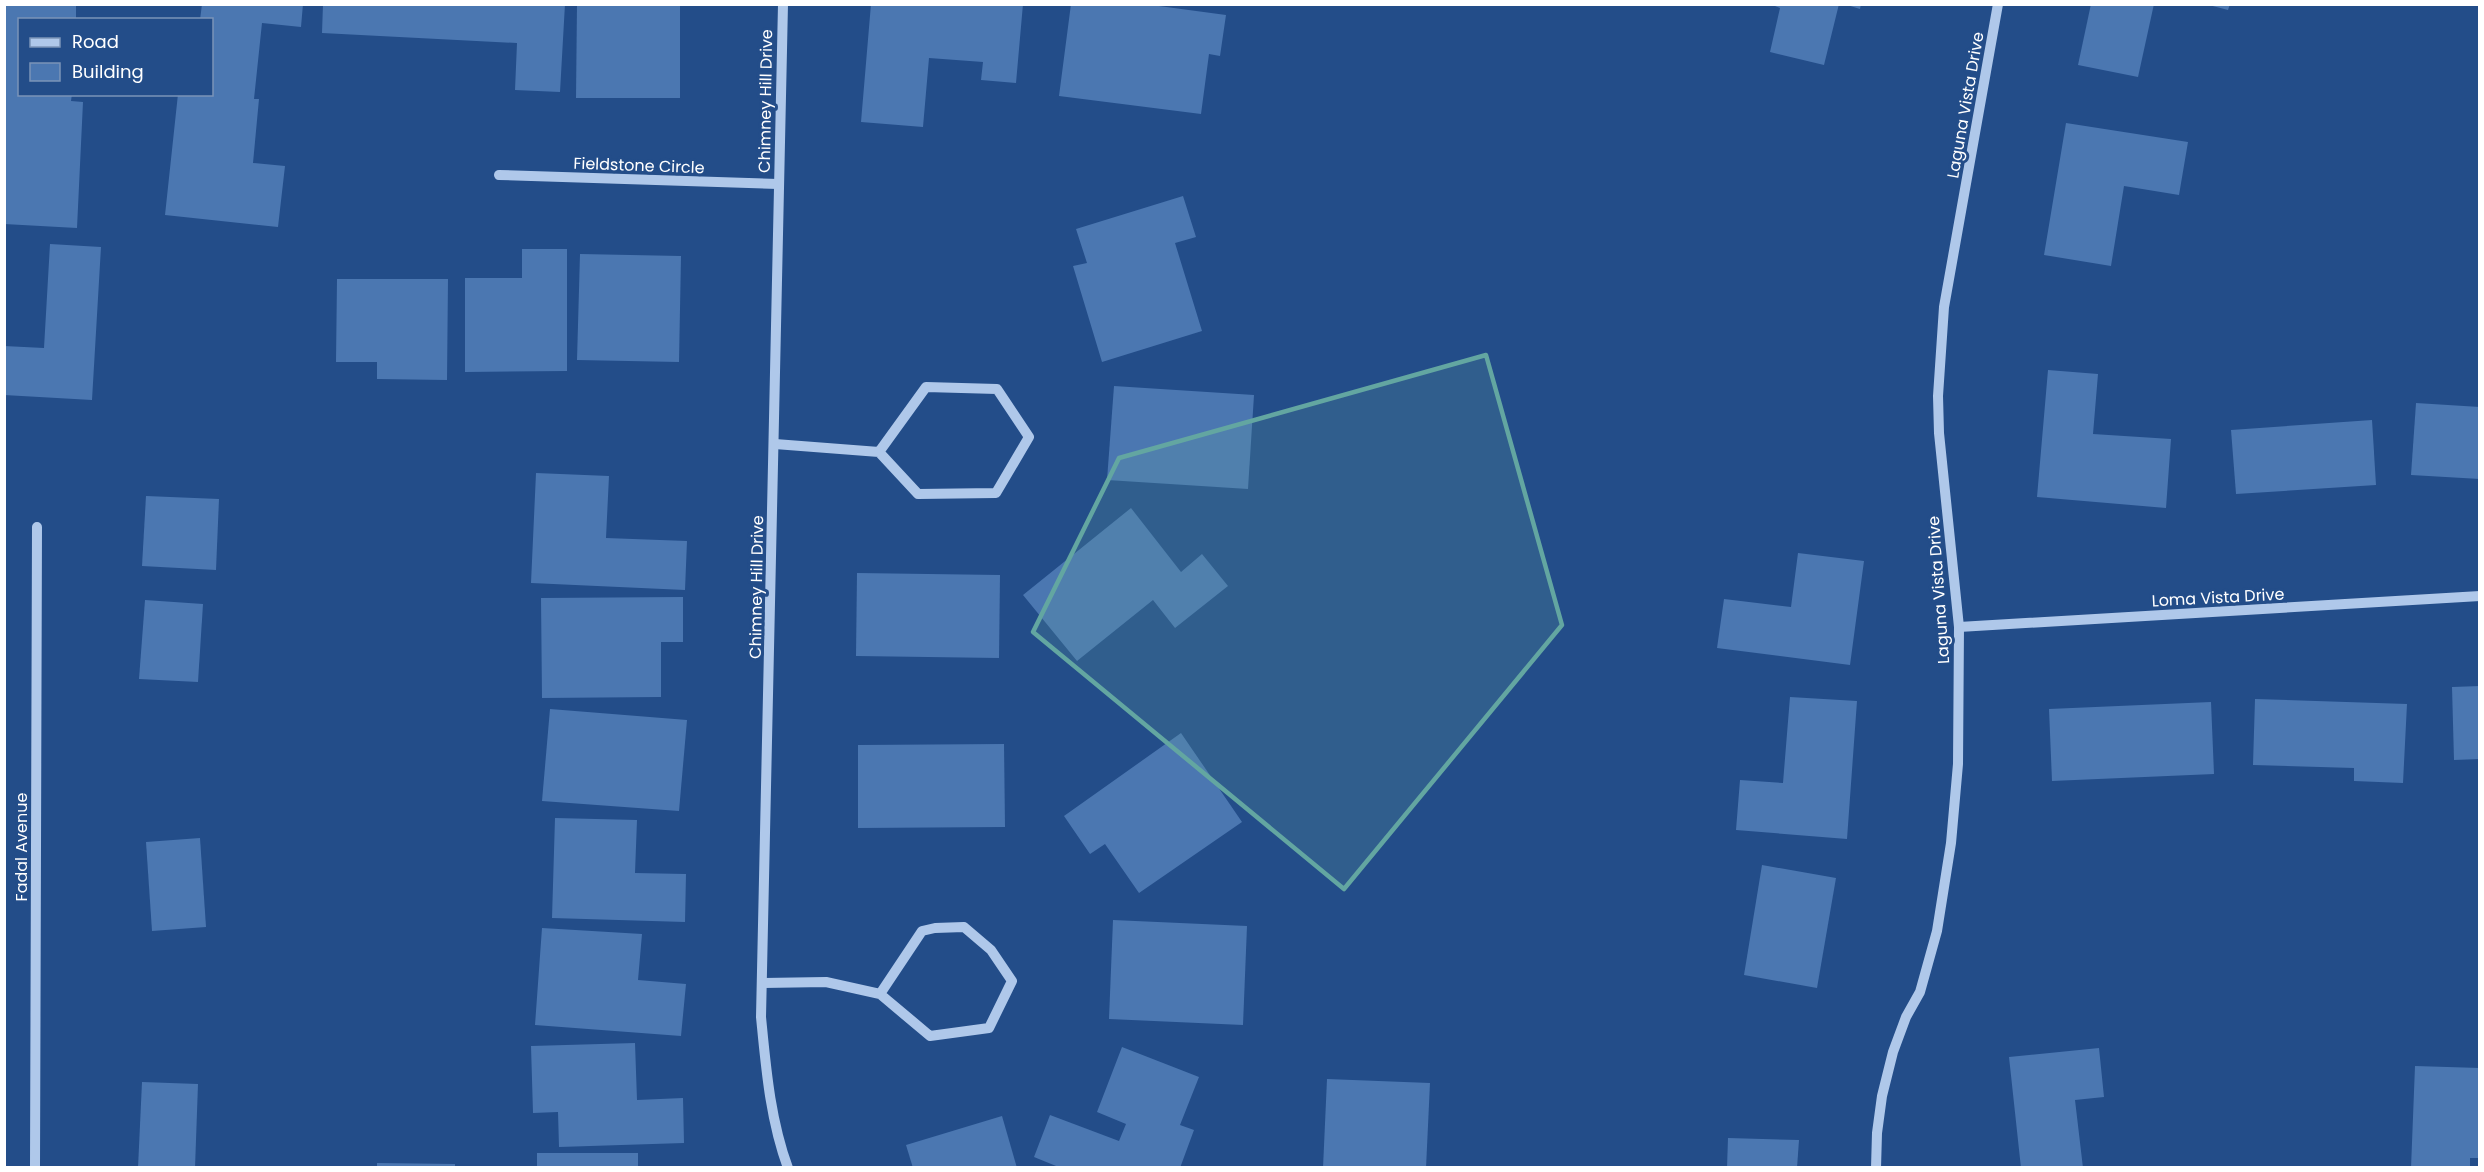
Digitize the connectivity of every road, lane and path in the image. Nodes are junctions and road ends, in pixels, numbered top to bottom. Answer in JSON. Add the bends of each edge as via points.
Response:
{"nodes":[{"id":1,"x":783,"y":4,"type":"edge"},
{"id":2,"x":1998,"y":4,"type":"edge"},
{"id":3,"x":499,"y":175,"type":"dead end"},
{"id":4,"x":778,"y":184,"type":"junction"},
{"id":5,"x":775,"y":444,"type":"junction"},
{"id":6,"x":879,"y":452,"type":"junction"},
{"id":7,"x":37,"y":527,"type":"dead end"},
{"id":8,"x":2480,"y":596,"type":"edge"},
{"id":9,"x":1959,"y":627,"type":"junction"},
{"id":10,"x":763,"y":983,"type":"junction"},
{"id":11,"x":880,"y":994,"type":"junction"},
{"id":12,"x":35,"y":1167,"type":"edge"},
{"id":13,"x":788,"y":1167,"type":"edge"},
{"id":14,"x":1876,"y":1167,"type":"edge"}],
"edges":[{"from":1,"to":4,"type":"street","name":"Chimney Hill Drive"},
{"from":2,"to":9,"type":"street","name":"Laguna Vista Drive","via":[[1944,307],[1939,433]]},
{"from":3,"to":4,"type":"street","name":"Fieldstone Circle"},
{"from":4,"to":5,"type":"street","name":"Chimney Hill Drive"},
{"from":5,"to":6,"type":"street"},
{"from":5,"to":10,"type":"street","name":"Chimney Hill Drive"},
{"from":6,"to":6,"type":"street","via":[[918,494],[996,493],[1029,437],[997,389],[926,387]]},
{"from":7,"to":12,"type":"street","name":"Fadal Avenue"},
{"from":8,"to":9,"type":"street","name":"Loma Vista Drive"},
{"from":9,"to":14,"type":"street","name":"Laguna Vista Drive","via":[[1958,764],[1951,843],[1937,931],[1920,992],[1893,1052],[1882,1096]]},
{"from":10,"to":11,"type":"street","via":[[826,982]]},
{"from":10,"to":13,"type":"street","name":"Chimney Hill Drive","via":[[768,1086]]},
{"from":11,"to":11,"type":"street","via":[[922,931],[935,928],[964,927],[990,950],[1012,981],[989,1028],[930,1036]]}]}
